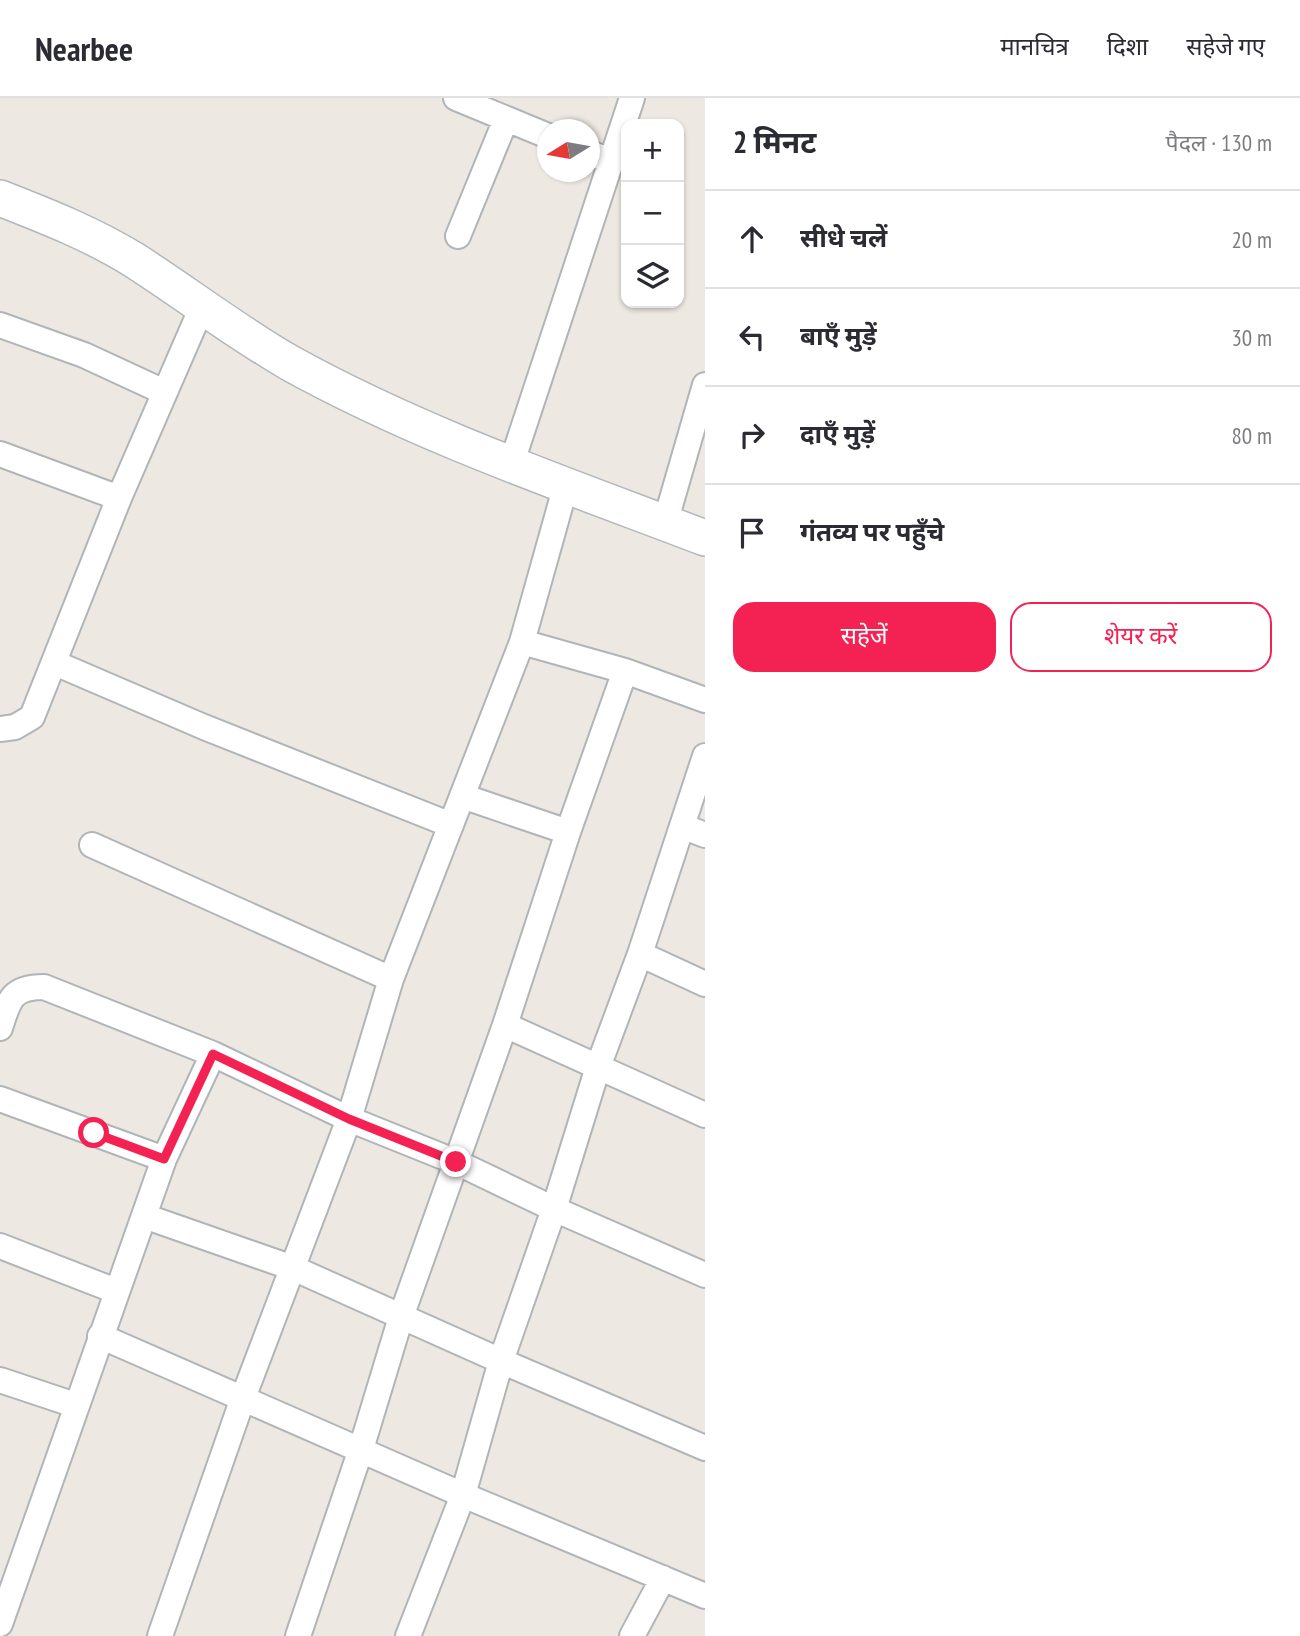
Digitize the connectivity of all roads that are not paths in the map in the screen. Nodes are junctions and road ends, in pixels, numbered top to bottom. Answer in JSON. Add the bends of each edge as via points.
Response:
{"nodes":[{"id":1,"x":456,"y":98,"type":"edge"},
{"id":2,"x":632,"y":98,"type":"edge"},
{"id":3,"x":506,"y":118,"type":"junction"},
{"id":4,"x":537,"y":131,"type":"edge"},
{"id":5,"x":600,"y":157,"type":"edge"},
{"id":6,"x":593,"y":182,"type":"edge"},
{"id":7,"x":0,"y":198,"type":"edge"},
{"id":8,"x":458,"y":236,"type":"dead end"},
{"id":9,"x":202,"y":307,"type":"junction"},
{"id":10,"x":0,"y":325,"type":"edge"},
{"id":11,"x":705,"y":385,"type":"edge"},
{"id":12,"x":164,"y":392,"type":"junction"},
{"id":13,"x":0,"y":454,"type":"edge"},
{"id":14,"x":511,"y":465,"type":"junction"},
{"id":15,"x":566,"y":485,"type":"junction"},
{"id":16,"x":118,"y":498,"type":"junction"},
{"id":17,"x":665,"y":523,"type":"junction"},
{"id":18,"x":705,"y":538,"type":"edge"},
{"id":19,"x":522,"y":642,"type":"junction"},
{"id":20,"x":55,"y":663,"type":"junction"},
{"id":21,"x":625,"y":671,"type":"junction"},
{"id":22,"x":705,"y":700,"type":"edge"},
{"id":23,"x":0,"y":729,"type":"edge"},
{"id":24,"x":705,"y":756,"type":"edge"},
{"id":25,"x":462,"y":796,"type":"junction"},
{"id":26,"x":451,"y":824,"type":"junction"},
{"id":27,"x":694,"y":830,"type":"edge"},
{"id":28,"x":568,"y":832,"type":"junction"},
{"id":29,"x":92,"y":845,"type":"dead end"},
{"id":30,"x":640,"y":954,"type":"junction"},
{"id":31,"x":391,"y":979,"type":"junction"},
{"id":32,"x":705,"y":984,"type":"edge"},
{"id":33,"x":505,"y":1025,"type":"junction"},
{"id":34,"x":0,"y":1028,"type":"edge"},
{"id":35,"x":213,"y":1054,"type":"junction"},
{"id":36,"x":598,"y":1067,"type":"junction"},
{"id":37,"x":0,"y":1098,"type":"edge"},
{"id":38,"x":705,"y":1115,"type":"edge"},
{"id":39,"x":349,"y":1119,"type":"junction"},
{"id":40,"x":164,"y":1159,"type":"junction"},
{"id":41,"x":456,"y":1162,"type":"junction"},
{"id":42,"x":554,"y":1209,"type":"junction"},
{"id":43,"x":144,"y":1216,"type":"junction"},
{"id":44,"x":0,"y":1246,"type":"edge"},
{"id":45,"x":293,"y":1268,"type":"junction"},
{"id":46,"x":705,"y":1275,"type":"edge"},
{"id":47,"x":116,"y":1291,"type":"junction"},
{"id":48,"x":401,"y":1317,"type":"junction"},
{"id":49,"x":100,"y":1336,"type":"junction"},
{"id":50,"x":501,"y":1361,"type":"junction"},
{"id":51,"x":0,"y":1380,"type":"edge"},
{"id":52,"x":243,"y":1398,"type":"junction"},
{"id":53,"x":75,"y":1405,"type":"junction"},
{"id":54,"x":705,"y":1448,"type":"edge"},
{"id":55,"x":361,"y":1449,"type":"junction"},
{"id":56,"x":463,"y":1495,"type":"junction"},
{"id":57,"x":11,"y":1559,"type":"edge"},
{"id":58,"x":663,"y":1578,"type":"junction"},
{"id":59,"x":705,"y":1596,"type":"edge"},
{"id":60,"x":0,"y":1624,"type":"edge"},
{"id":61,"x":160,"y":1636,"type":"edge"},
{"id":62,"x":298,"y":1636,"type":"edge"},
{"id":63,"x":408,"y":1636,"type":"edge"},
{"id":64,"x":632,"y":1636,"type":"edge"}],
"edges":[{"from":1,"to":3,"type":"street"},
{"from":2,"to":5,"type":"street"},
{"from":3,"to":4,"type":"street"},
{"from":3,"to":8,"type":"street"},
{"from":6,"to":14,"type":"street"},
{"from":7,"to":9,"type":"street","via":[[97,239]]},
{"from":9,"to":12,"type":"street"},
{"from":9,"to":14,"type":"street","via":[[289,362]]},
{"from":10,"to":12,"type":"street","via":[[84,355]]},
{"from":11,"to":17,"type":"street"},
{"from":12,"to":16,"type":"street"},
{"from":13,"to":16,"type":"street"},
{"from":14,"to":15,"type":"street"},
{"from":15,"to":17,"type":"street"},
{"from":15,"to":19,"type":"street"},
{"from":16,"to":20,"type":"street"},
{"from":17,"to":18,"type":"street"},
{"from":19,"to":21,"type":"street"},
{"from":19,"to":25,"type":"street"},
{"from":20,"to":23,"type":"street","via":[[32,717]]},
{"from":20,"to":26,"type":"street"},
{"from":21,"to":22,"type":"street"},
{"from":21,"to":28,"type":"street"},
{"from":24,"to":27,"type":"street"},
{"from":25,"to":26,"type":"street"},
{"from":25,"to":28,"type":"street"},
{"from":26,"to":31,"type":"street"},
{"from":27,"to":30,"type":"street"},
{"from":28,"to":33,"type":"street"},
{"from":29,"to":31,"type":"street"},
{"from":30,"to":32,"type":"street"},
{"from":30,"to":36,"type":"street"},
{"from":31,"to":39,"type":"street"},
{"from":33,"to":36,"type":"street"},
{"from":33,"to":41,"type":"street"},
{"from":34,"to":35,"type":"street","via":[[9,1000],[29,987],[44,987]]},
{"from":35,"to":39,"type":"street"},
{"from":35,"to":40,"type":"street"},
{"from":36,"to":38,"type":"street"},
{"from":36,"to":42,"type":"street"},
{"from":37,"to":40,"type":"street"},
{"from":39,"to":41,"type":"street"},
{"from":39,"to":45,"type":"street"},
{"from":40,"to":43,"type":"street"},
{"from":41,"to":42,"type":"street"},
{"from":41,"to":48,"type":"street"},
{"from":42,"to":46,"type":"street"},
{"from":42,"to":50,"type":"street"},
{"from":43,"to":45,"type":"street"},
{"from":43,"to":47,"type":"street"},
{"from":44,"to":47,"type":"street"},
{"from":45,"to":48,"type":"street"},
{"from":45,"to":52,"type":"street"},
{"from":47,"to":49,"type":"street"},
{"from":48,"to":50,"type":"street"},
{"from":48,"to":55,"type":"street"},
{"from":49,"to":52,"type":"street"},
{"from":49,"to":53,"type":"street"},
{"from":50,"to":54,"type":"street"},
{"from":50,"to":56,"type":"street"},
{"from":51,"to":53,"type":"street"},
{"from":52,"to":55,"type":"street"},
{"from":52,"to":61,"type":"street"},
{"from":53,"to":57,"type":"street"},
{"from":55,"to":56,"type":"street"},
{"from":55,"to":62,"type":"street"},
{"from":56,"to":58,"type":"street"},
{"from":56,"to":63,"type":"street"},
{"from":57,"to":60,"type":"street"},
{"from":58,"to":59,"type":"street"},
{"from":58,"to":64,"type":"street"}]}
